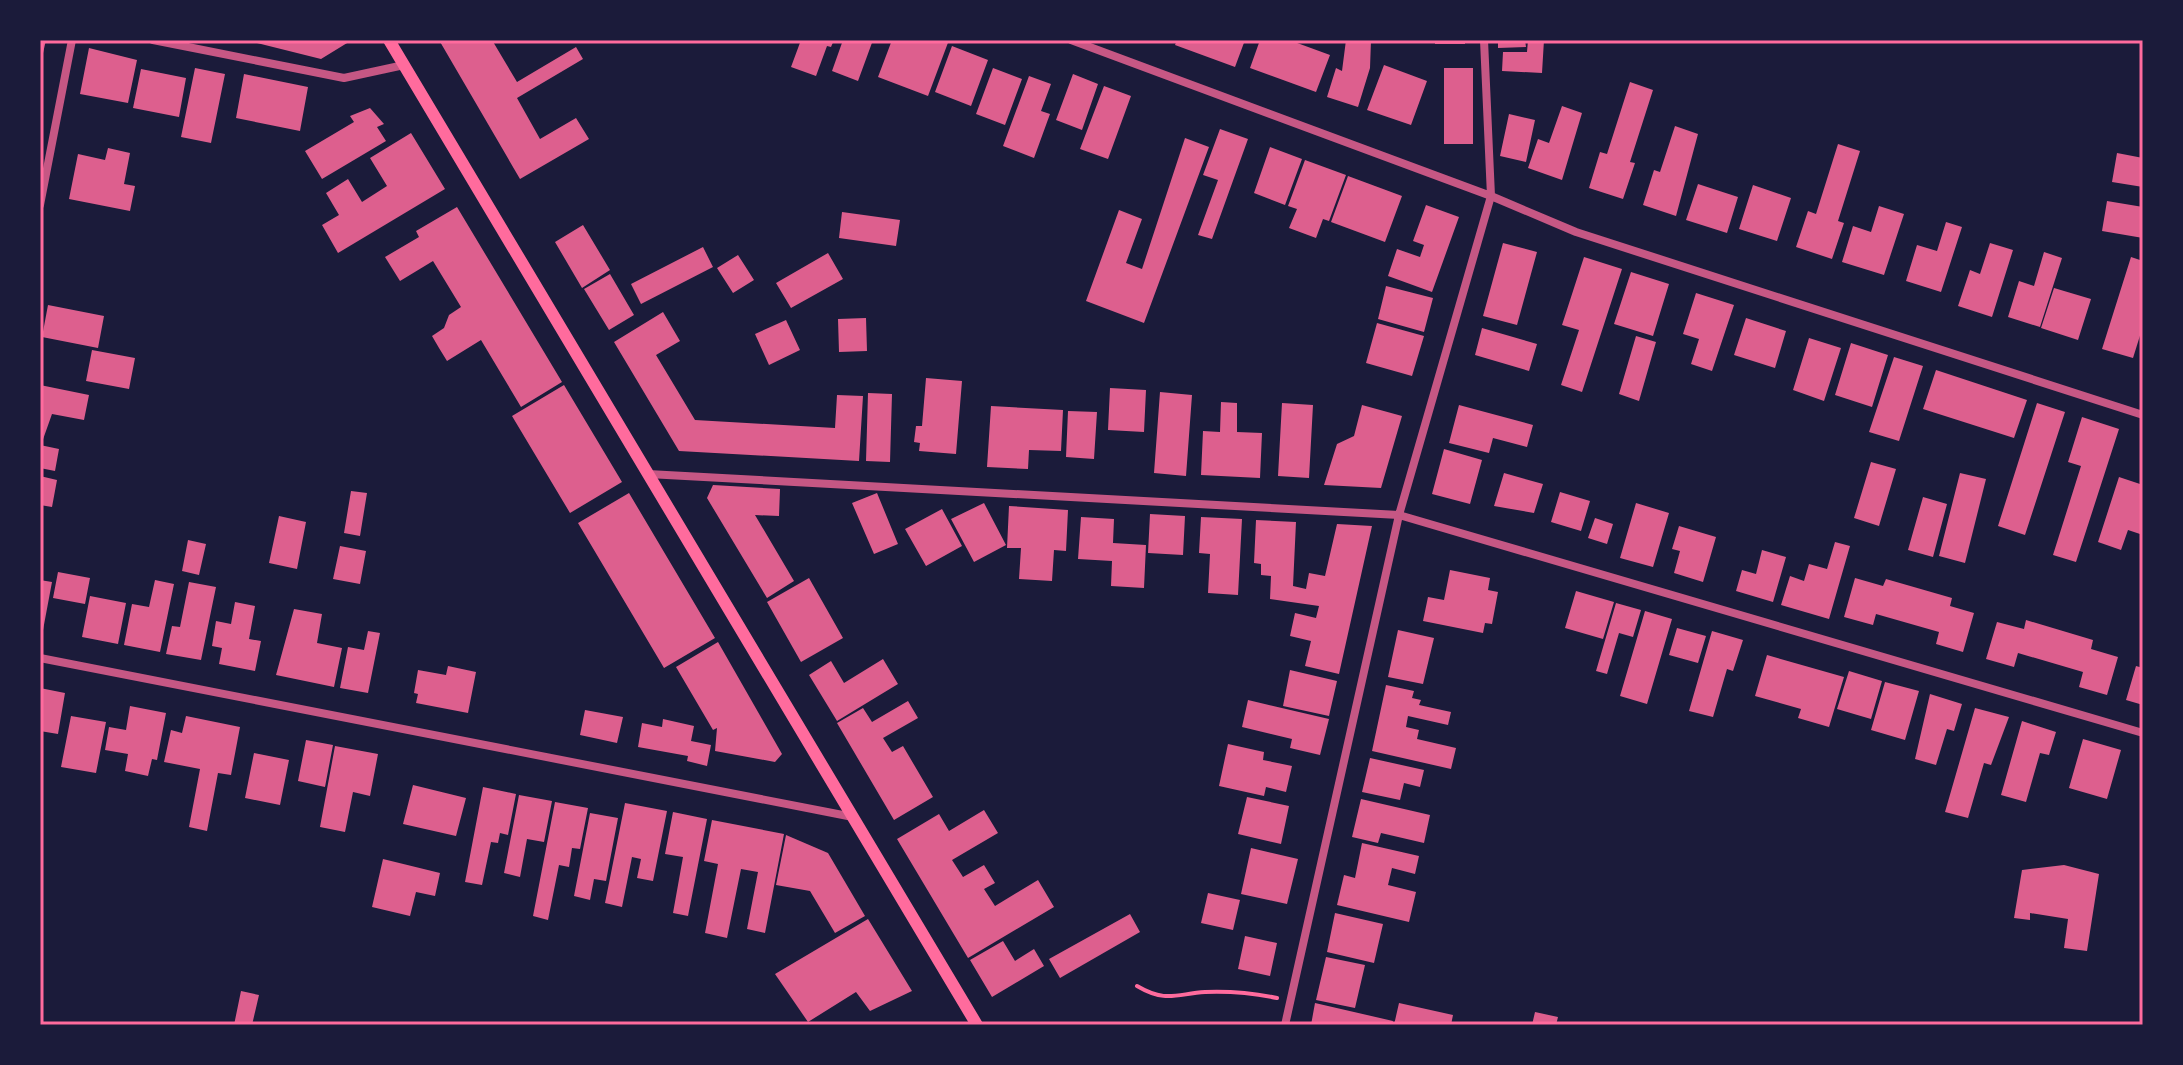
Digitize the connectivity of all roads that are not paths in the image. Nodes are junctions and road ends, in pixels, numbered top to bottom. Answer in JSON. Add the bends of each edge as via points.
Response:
{"nodes":[{"id":1,"x":72,"y":40,"type":"edge"},
{"id":2,"x":153,"y":40,"type":"edge"},
{"id":3,"x":389,"y":40,"type":"edge"},
{"id":4,"x":1071,"y":40,"type":"edge"},
{"id":5,"x":1484,"y":40,"type":"edge"},
{"id":6,"x":404,"y":65,"type":"junction"},
{"id":7,"x":1491,"y":196,"type":"junction"},
{"id":8,"x":40,"y":205,"type":"edge"},
{"id":9,"x":2143,"y":415,"type":"edge"},
{"id":10,"x":648,"y":474,"type":"junction"},
{"id":11,"x":1399,"y":515,"type":"junction"},
{"id":12,"x":40,"y":658,"type":"edge"},
{"id":13,"x":2143,"y":733,"type":"edge"},
{"id":14,"x":853,"y":817,"type":"junction"},
{"id":15,"x":977,"y":1025,"type":"edge"},
{"id":16,"x":1285,"y":1025,"type":"edge"}],
"edges":[{"from":1,"to":8,"type":"street"},
{"from":2,"to":6,"type":"street","via":[[344,78]]},
{"from":3,"to":6,"type":"main road"},
{"from":4,"to":7,"type":"street"},
{"from":5,"to":7,"type":"street"},
{"from":6,"to":10,"type":"main road"},
{"from":7,"to":9,"type":"street","via":[[1576,232]]},
{"from":7,"to":11,"type":"street"},
{"from":10,"to":11,"type":"street"},
{"from":10,"to":14,"type":"main road"},
{"from":11,"to":13,"type":"street"},
{"from":11,"to":16,"type":"street"},
{"from":12,"to":14,"type":"street"},
{"from":14,"to":15,"type":"main road"}]}
